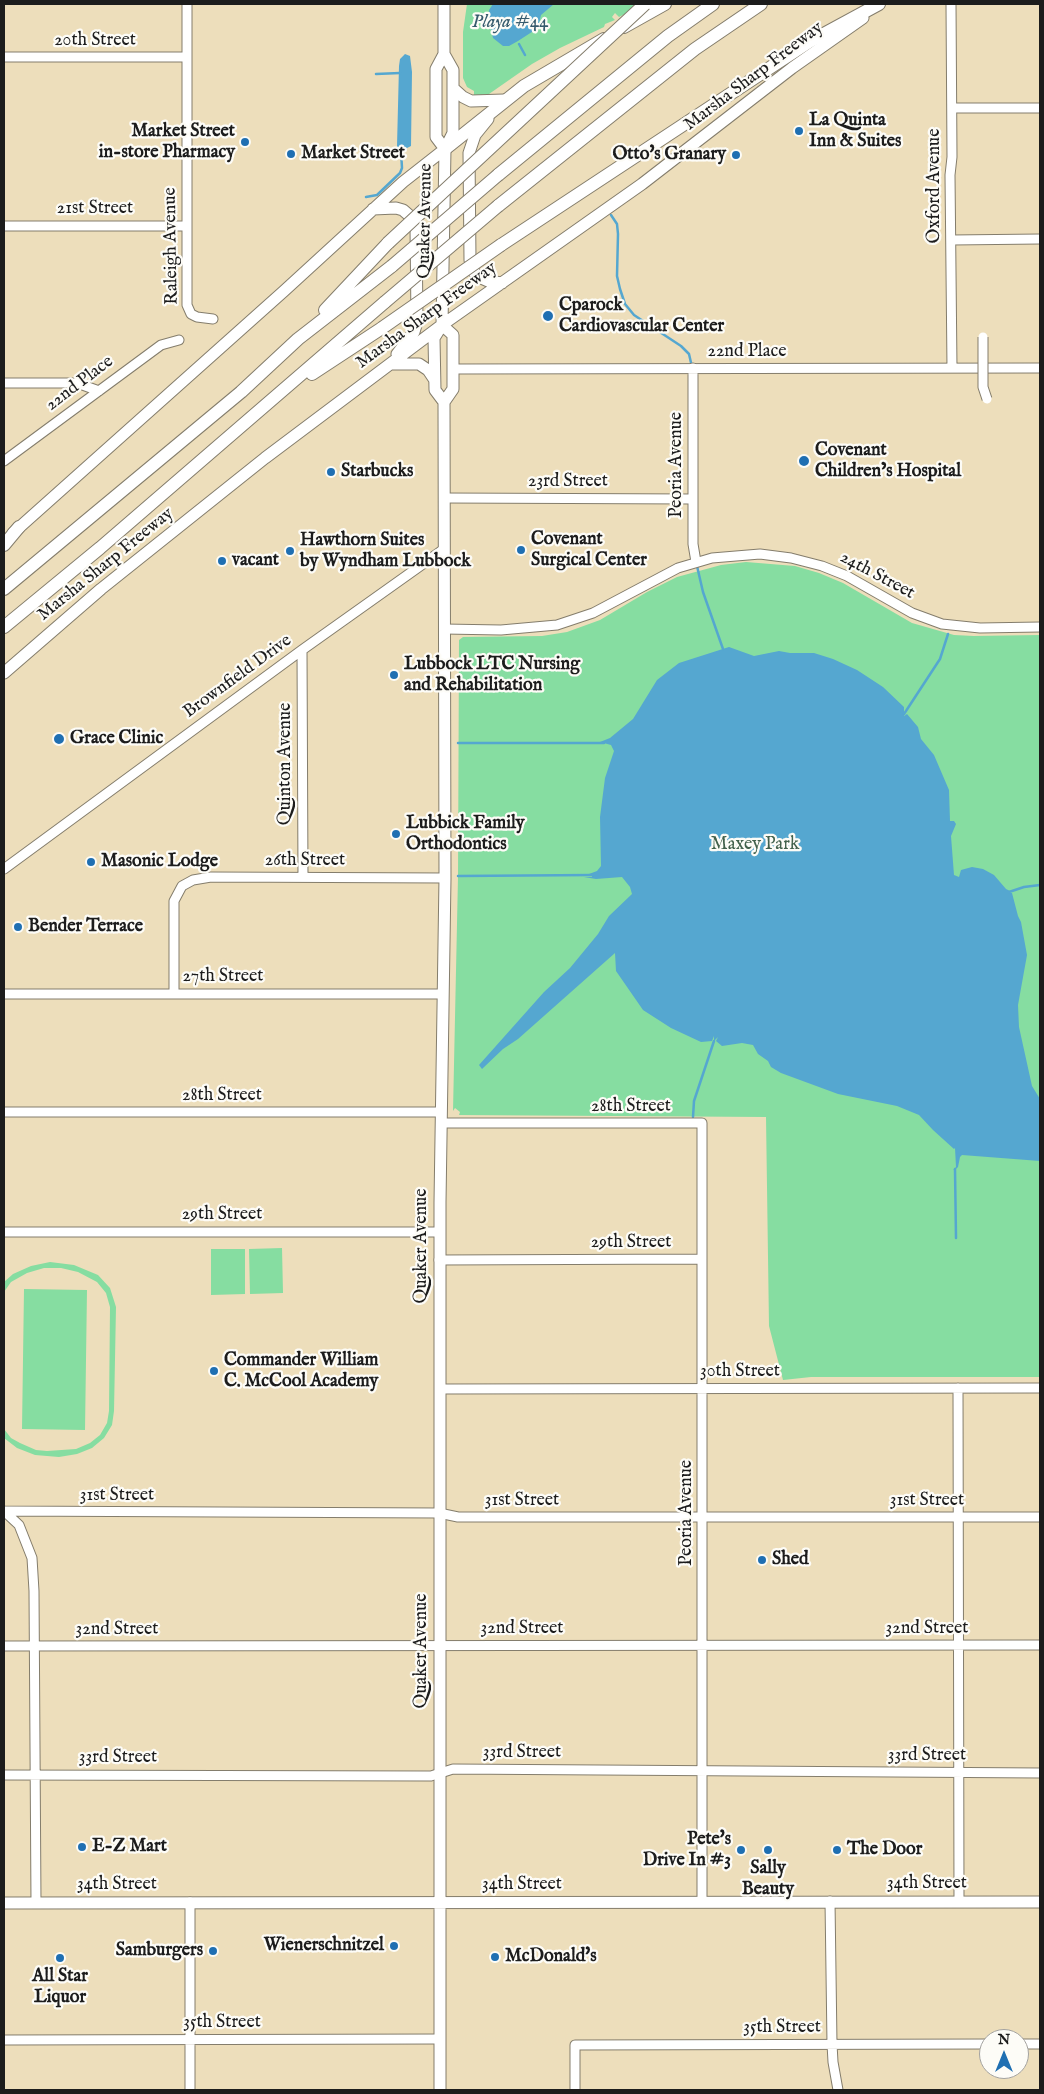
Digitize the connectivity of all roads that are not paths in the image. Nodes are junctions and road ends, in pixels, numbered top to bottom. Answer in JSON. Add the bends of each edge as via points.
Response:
{"nodes":[{"id":1,"x":187,"y":4,"type":"edge"},
{"id":2,"x":444,"y":4,"type":"edge"},
{"id":3,"x":645,"y":4,"type":"edge"},
{"id":4,"x":665,"y":4,"type":"edge"},
{"id":5,"x":713,"y":4,"type":"edge"},
{"id":6,"x":760,"y":4,"type":"edge"},
{"id":7,"x":881,"y":4,"type":"edge"},
{"id":8,"x":951,"y":4,"type":"edge"},
{"id":9,"x":444,"y":54,"type":"junction"},
{"id":10,"x":4,"y":57,"type":"edge"},
{"id":11,"x":187,"y":58,"type":"junction"},
{"id":12,"x":453,"y":88,"type":"junction"},
{"id":13,"x":504,"y":100,"type":"junction"},
{"id":14,"x":952,"y":108,"type":"junction"},
{"id":15,"x":1040,"y":108,"type":"edge"},
{"id":16,"x":445,"y":149,"type":"junction"},
{"id":17,"x":373,"y":209,"type":"junction"},
{"id":18,"x":4,"y":226,"type":"edge"},
{"id":19,"x":187,"y":226,"type":"junction"},
{"id":20,"x":1040,"y":239,"type":"edge"},
{"id":21,"x":952,"y":240,"type":"junction"},
{"id":22,"x":502,"y":282,"type":"junction"},
{"id":23,"x":213,"y":319,"type":"dead end"},
{"id":24,"x":442,"y":324,"type":"junction"},
{"id":25,"x":983,"y":337,"type":"dead end"},
{"id":26,"x":298,"y":339,"type":"junction"},
{"id":27,"x":179,"y":340,"type":"dead end"},
{"id":28,"x":390,"y":364,"type":"junction"},
{"id":29,"x":693,"y":368,"type":"junction"},
{"id":30,"x":952,"y":368,"type":"junction"},
{"id":31,"x":1040,"y":368,"type":"edge"},
{"id":32,"x":453,"y":369,"type":"junction"},
{"id":33,"x":434,"y":379,"type":"junction"},
{"id":34,"x":4,"y":383,"type":"edge"},
{"id":35,"x":99,"y":390,"type":"junction"},
{"id":36,"x":987,"y":399,"type":"dead end"},
{"id":37,"x":270,"y":401,"type":"junction"},
{"id":38,"x":444,"y":402,"type":"junction"},
{"id":39,"x":4,"y":461,"type":"edge"},
{"id":40,"x":444,"y":498,"type":"junction"},
{"id":41,"x":693,"y":498,"type":"junction"},
{"id":42,"x":19,"y":527,"type":"junction"},
{"id":43,"x":4,"y":541,"type":"edge"},
{"id":44,"x":4,"y":545,"type":"edge"},
{"id":45,"x":444,"y":550,"type":"junction"},
{"id":46,"x":696,"y":562,"type":"junction"},
{"id":47,"x":4,"y":589,"type":"edge"},
{"id":48,"x":4,"y":627,"type":"edge"},
{"id":49,"x":1040,"y":627,"type":"edge"},
{"id":50,"x":444,"y":630,"type":"junction"},
{"id":51,"x":302,"y":650,"type":"junction"},
{"id":52,"x":4,"y":672,"type":"edge"},
{"id":53,"x":4,"y":869,"type":"edge"},
{"id":54,"x":302,"y":877,"type":"junction"},
{"id":55,"x":445,"y":878,"type":"junction"},
{"id":56,"x":4,"y":994,"type":"edge"},
{"id":57,"x":174,"y":994,"type":"junction"},
{"id":58,"x":443,"y":994,"type":"junction"},
{"id":59,"x":4,"y":1112,"type":"edge"},
{"id":60,"x":441,"y":1118,"type":"junction"},
{"id":61,"x":702,"y":1124,"type":"joint"},
{"id":62,"x":4,"y":1232,"type":"edge"},
{"id":63,"x":440,"y":1232,"type":"junction"},
{"id":64,"x":702,"y":1258,"type":"junction"},
{"id":65,"x":439,"y":1260,"type":"junction"},
{"id":66,"x":703,"y":1388,"type":"junction"},
{"id":67,"x":958,"y":1388,"type":"junction"},
{"id":68,"x":1040,"y":1388,"type":"edge"},
{"id":69,"x":440,"y":1389,"type":"junction"},
{"id":70,"x":4,"y":1511,"type":"edge"},
{"id":71,"x":439,"y":1513,"type":"junction"},
{"id":72,"x":703,"y":1517,"type":"junction"},
{"id":73,"x":959,"y":1517,"type":"junction"},
{"id":74,"x":1040,"y":1517,"type":"edge"},
{"id":75,"x":440,"y":1645,"type":"junction"},
{"id":76,"x":703,"y":1645,"type":"junction"},
{"id":77,"x":959,"y":1645,"type":"junction"},
{"id":78,"x":1040,"y":1645,"type":"edge"},
{"id":79,"x":4,"y":1646,"type":"edge"},
{"id":80,"x":35,"y":1646,"type":"junction"},
{"id":81,"x":702,"y":1771,"type":"junction"},
{"id":82,"x":440,"y":1773,"type":"junction"},
{"id":83,"x":959,"y":1773,"type":"junction"},
{"id":84,"x":1040,"y":1773,"type":"edge"},
{"id":85,"x":4,"y":1774,"type":"edge"},
{"id":86,"x":35,"y":1774,"type":"junction"},
{"id":87,"x":190,"y":1902,"type":"junction"},
{"id":88,"x":702,"y":1902,"type":"junction"},
{"id":89,"x":830,"y":1902,"type":"junction"},
{"id":90,"x":960,"y":1902,"type":"junction"},
{"id":91,"x":1040,"y":1902,"type":"edge"},
{"id":92,"x":4,"y":1903,"type":"edge"},
{"id":93,"x":36,"y":1903,"type":"junction"},
{"id":94,"x":439,"y":1903,"type":"junction"},
{"id":95,"x":4,"y":2040,"type":"edge"},
{"id":96,"x":190,"y":2040,"type":"junction"},
{"id":97,"x":440,"y":2040,"type":"junction"},
{"id":98,"x":832,"y":2044,"type":"junction"},
{"id":99,"x":979,"y":2044,"type":"edge"},
{"id":100,"x":190,"y":2090,"type":"edge"},
{"id":101,"x":440,"y":2090,"type":"edge"},
{"id":102,"x":575,"y":2090,"type":"edge"},
{"id":103,"x":838,"y":2090,"type":"edge"}],
"edges":[{"from":1,"to":11,"type":"street","name":"Raleigh Avenue"},
{"from":2,"to":9,"type":"main road","name":"Quaker Avenue"},
{"from":3,"to":26,"type":"highway","bridge":true,"via":[[388,243]]},
{"from":4,"to":13,"type":"highway"},
{"from":5,"to":26,"type":"highway","bridge":true,"via":[[668,36],[498,174],[392,266]]},
{"from":6,"to":37,"type":"highway","name":"Marsha Sharp Freeway","bridge":true,"via":[[695,49],[498,206]]},
{"from":7,"to":22,"type":"main road","name":"Marsha Sharp Freeway","via":[[642,184]]},
{"from":7,"to":37,"type":"highway","bridge":true,"via":[[810,42]]},
{"from":8,"to":14,"type":"street","name":"Oxford Avenue"},
{"from":9,"to":12,"type":"main road","name":"Quaker Avenue","via":[[454,70]]},
{"from":9,"to":16,"type":"main road","name":"Quaker Avenue","via":[[436,69],[436,137]]},
{"from":10,"to":11,"type":"street","name":"20th Street"},
{"from":11,"to":19,"type":"street","name":"Raleigh Avenue"},
{"from":12,"to":13,"type":"main road","via":[[471,101]]},
{"from":12,"to":16,"type":"main road","name":"Quaker Avenue","via":[[453,134]]},
{"from":13,"to":16,"type":"highway"},
{"from":13,"to":22,"type":"main road","via":[[475,135],[469,153],[470,260],[479,277]]},
{"from":14,"to":15,"type":"street"},
{"from":14,"to":21,"type":"street","name":"Oxford Avenue"},
{"from":16,"to":17,"type":"main road"},
{"from":16,"to":24,"type":"main road","name":"Quaker Avenue"},
{"from":17,"to":28,"type":"main road","via":[[403,210],[416,226],[417,322],[414,332]]},
{"from":17,"to":42,"type":"main road"},
{"from":18,"to":19,"type":"street","name":"21st Street"},
{"from":19,"to":23,"type":"street","name":"Raleigh Avenue","via":[[187,308],[197,317]]},
{"from":20,"to":21,"type":"street"},
{"from":21,"to":30,"type":"street","name":"Oxford Avenue"},
{"from":22,"to":24,"type":"main road","name":"Marsha Sharp Freeway"},
{"from":24,"to":28,"type":"main road","name":"Marsha Sharp Freeway"},
{"from":24,"to":32,"type":"main road","name":"Quaker Avenue","via":[[453,335]]},
{"from":24,"to":33,"type":"main road","name":"Quaker Avenue","via":[[434,338]]},
{"from":25,"to":36,"type":"street","bridge":true,"via":[[983,387]]},
{"from":26,"to":47,"type":"highway","via":[[240,392]]},
{"from":27,"to":35,"type":"street","name":"22nd Place","via":[[161,345]]},
{"from":28,"to":33,"type":"main road","via":[[420,364]]},
{"from":28,"to":52,"type":"main road","name":"Marsha Sharp Freeway","via":[[203,508]]},
{"from":29,"to":30,"type":"street","name":"22nd Place"},
{"from":29,"to":32,"type":"street","name":"22nd Place"},
{"from":29,"to":41,"type":"street","name":"Peoria Avenue"},
{"from":30,"to":31,"type":"street","name":"22nd Place"},
{"from":32,"to":38,"type":"main road","name":"Quaker Avenue","via":[[453,388]]},
{"from":33,"to":38,"type":"main road","name":"Quaker Avenue","via":[[434,390]]},
{"from":34,"to":35,"type":"street","via":[[77,383]]},
{"from":35,"to":39,"type":"street","name":"22nd Place"},
{"from":37,"to":48,"type":"highway","name":"Marsha Sharp Freeway"},
{"from":38,"to":40,"type":"main road","name":"Quaker Avenue"},
{"from":40,"to":41,"type":"street","name":"23rd Street"},
{"from":40,"to":45,"type":"main road","name":"Quaker Avenue"},
{"from":41,"to":46,"type":"street","name":"Peoria Avenue"},
{"from":42,"to":43,"type":"main road"},
{"from":42,"to":44,"type":"highway"},
{"from":45,"to":50,"type":"main road","name":"Quaker Avenue"},
{"from":45,"to":51,"type":"street","name":"Brownfield Drive"},
{"from":46,"to":49,"type":"street","name":"24th Street","via":[[735,555],[791,558],[847,576],[912,613],[942,624],[980,628]]},
{"from":46,"to":50,"type":"street","name":"24th Street","via":[[648,582],[593,614],[557,625],[501,630]]},
{"from":50,"to":55,"type":"main road","name":"Quaker Avenue"},
{"from":51,"to":53,"type":"street","name":"Brownfield Drive"},
{"from":51,"to":54,"type":"street","name":"Quinton Avenue"},
{"from":54,"to":55,"type":"street","name":"26th Street"},
{"from":54,"to":57,"type":"street","name":"26th Street","via":[[200,878],[187,882],[175,899]]},
{"from":55,"to":58,"type":"main road","name":"Quaker Avenue"},
{"from":56,"to":57,"type":"street","name":"27th Street"},
{"from":57,"to":58,"type":"street","name":"27th Street"},
{"from":58,"to":60,"type":"main road","name":"Quaker Avenue"},
{"from":59,"to":60,"type":"street","name":"28th Street"},
{"from":60,"to":61,"type":"street","name":"28th Street"},
{"from":60,"to":63,"type":"main road","name":"Quaker Avenue"},
{"from":61,"to":64,"type":"street","name":"Peoria Avenue"},
{"from":62,"to":63,"type":"street","name":"29th Street"},
{"from":63,"to":65,"type":"main road","name":"Quaker Avenue"},
{"from":64,"to":65,"type":"street","name":"29th Street"},
{"from":64,"to":66,"type":"street","name":"Peoria Avenue"},
{"from":65,"to":69,"type":"main road","name":"Quaker Avenue"},
{"from":66,"to":67,"type":"street","name":"30th Street"},
{"from":66,"to":69,"type":"street","name":"30th Street"},
{"from":66,"to":72,"type":"street","name":"Peoria Avenue"},
{"from":67,"to":68,"type":"street","name":"30th Street"},
{"from":67,"to":73,"type":"street"},
{"from":69,"to":71,"type":"main road","name":"Quaker Avenue"},
{"from":70,"to":71,"type":"street","name":"31st Street"},
{"from":70,"to":80,"type":"street","via":[[20,1525],[32,1558]]},
{"from":71,"to":72,"type":"street","name":"31st Street","via":[[458,1517]]},
{"from":71,"to":75,"type":"main road","name":"Quaker Avenue"},
{"from":72,"to":73,"type":"street","name":"31st Street"},
{"from":72,"to":76,"type":"street","name":"Peoria Avenue"},
{"from":73,"to":74,"type":"street","name":"31st Street"},
{"from":73,"to":77,"type":"street"},
{"from":75,"to":76,"type":"street","name":"32nd Street"},
{"from":75,"to":80,"type":"street","name":"32nd Street"},
{"from":75,"to":82,"type":"main road","name":"Quaker Avenue"},
{"from":76,"to":77,"type":"street","name":"32nd Street"},
{"from":76,"to":81,"type":"street","name":"Peoria Avenue"},
{"from":77,"to":78,"type":"street","name":"32nd Street"},
{"from":77,"to":83,"type":"street"},
{"from":79,"to":80,"type":"street","name":"32nd Street"},
{"from":80,"to":86,"type":"street"},
{"from":81,"to":82,"type":"street","name":"33rd Street","via":[[453,1769]]},
{"from":81,"to":83,"type":"street","name":"33rd Street"},
{"from":81,"to":88,"type":"street","name":"Peoria Avenue"},
{"from":82,"to":86,"type":"street","name":"33rd Street","via":[[431,1776]]},
{"from":82,"to":94,"type":"main road","name":"Quaker Avenue"},
{"from":83,"to":84,"type":"street","name":"33rd Street"},
{"from":83,"to":90,"type":"street"},
{"from":85,"to":86,"type":"street","name":"33rd Street"},
{"from":86,"to":93,"type":"street"},
{"from":87,"to":93,"type":"main road","name":"34th Street"},
{"from":87,"to":94,"type":"main road","name":"34th Street"},
{"from":87,"to":96,"type":"street"},
{"from":88,"to":89,"type":"main road","name":"34th Street"},
{"from":88,"to":94,"type":"main road","name":"34th Street"},
{"from":89,"to":90,"type":"main road","name":"34th Street"},
{"from":89,"to":98,"type":"street"},
{"from":90,"to":91,"type":"main road","name":"34th Street"},
{"from":92,"to":93,"type":"main road","name":"34th Street"},
{"from":94,"to":97,"type":"main road","name":"Quaker Avenue"},
{"from":95,"to":96,"type":"street","name":"35th Street"},
{"from":96,"to":97,"type":"street","name":"35th Street"},
{"from":96,"to":100,"type":"street"},
{"from":97,"to":101,"type":"main road","name":"Quaker Avenue"},
{"from":98,"to":99,"type":"street","name":"35th Street"},
{"from":98,"to":102,"type":"street","name":"35th Street","via":[[575,2045]]},
{"from":98,"to":103,"type":"street"}]}
